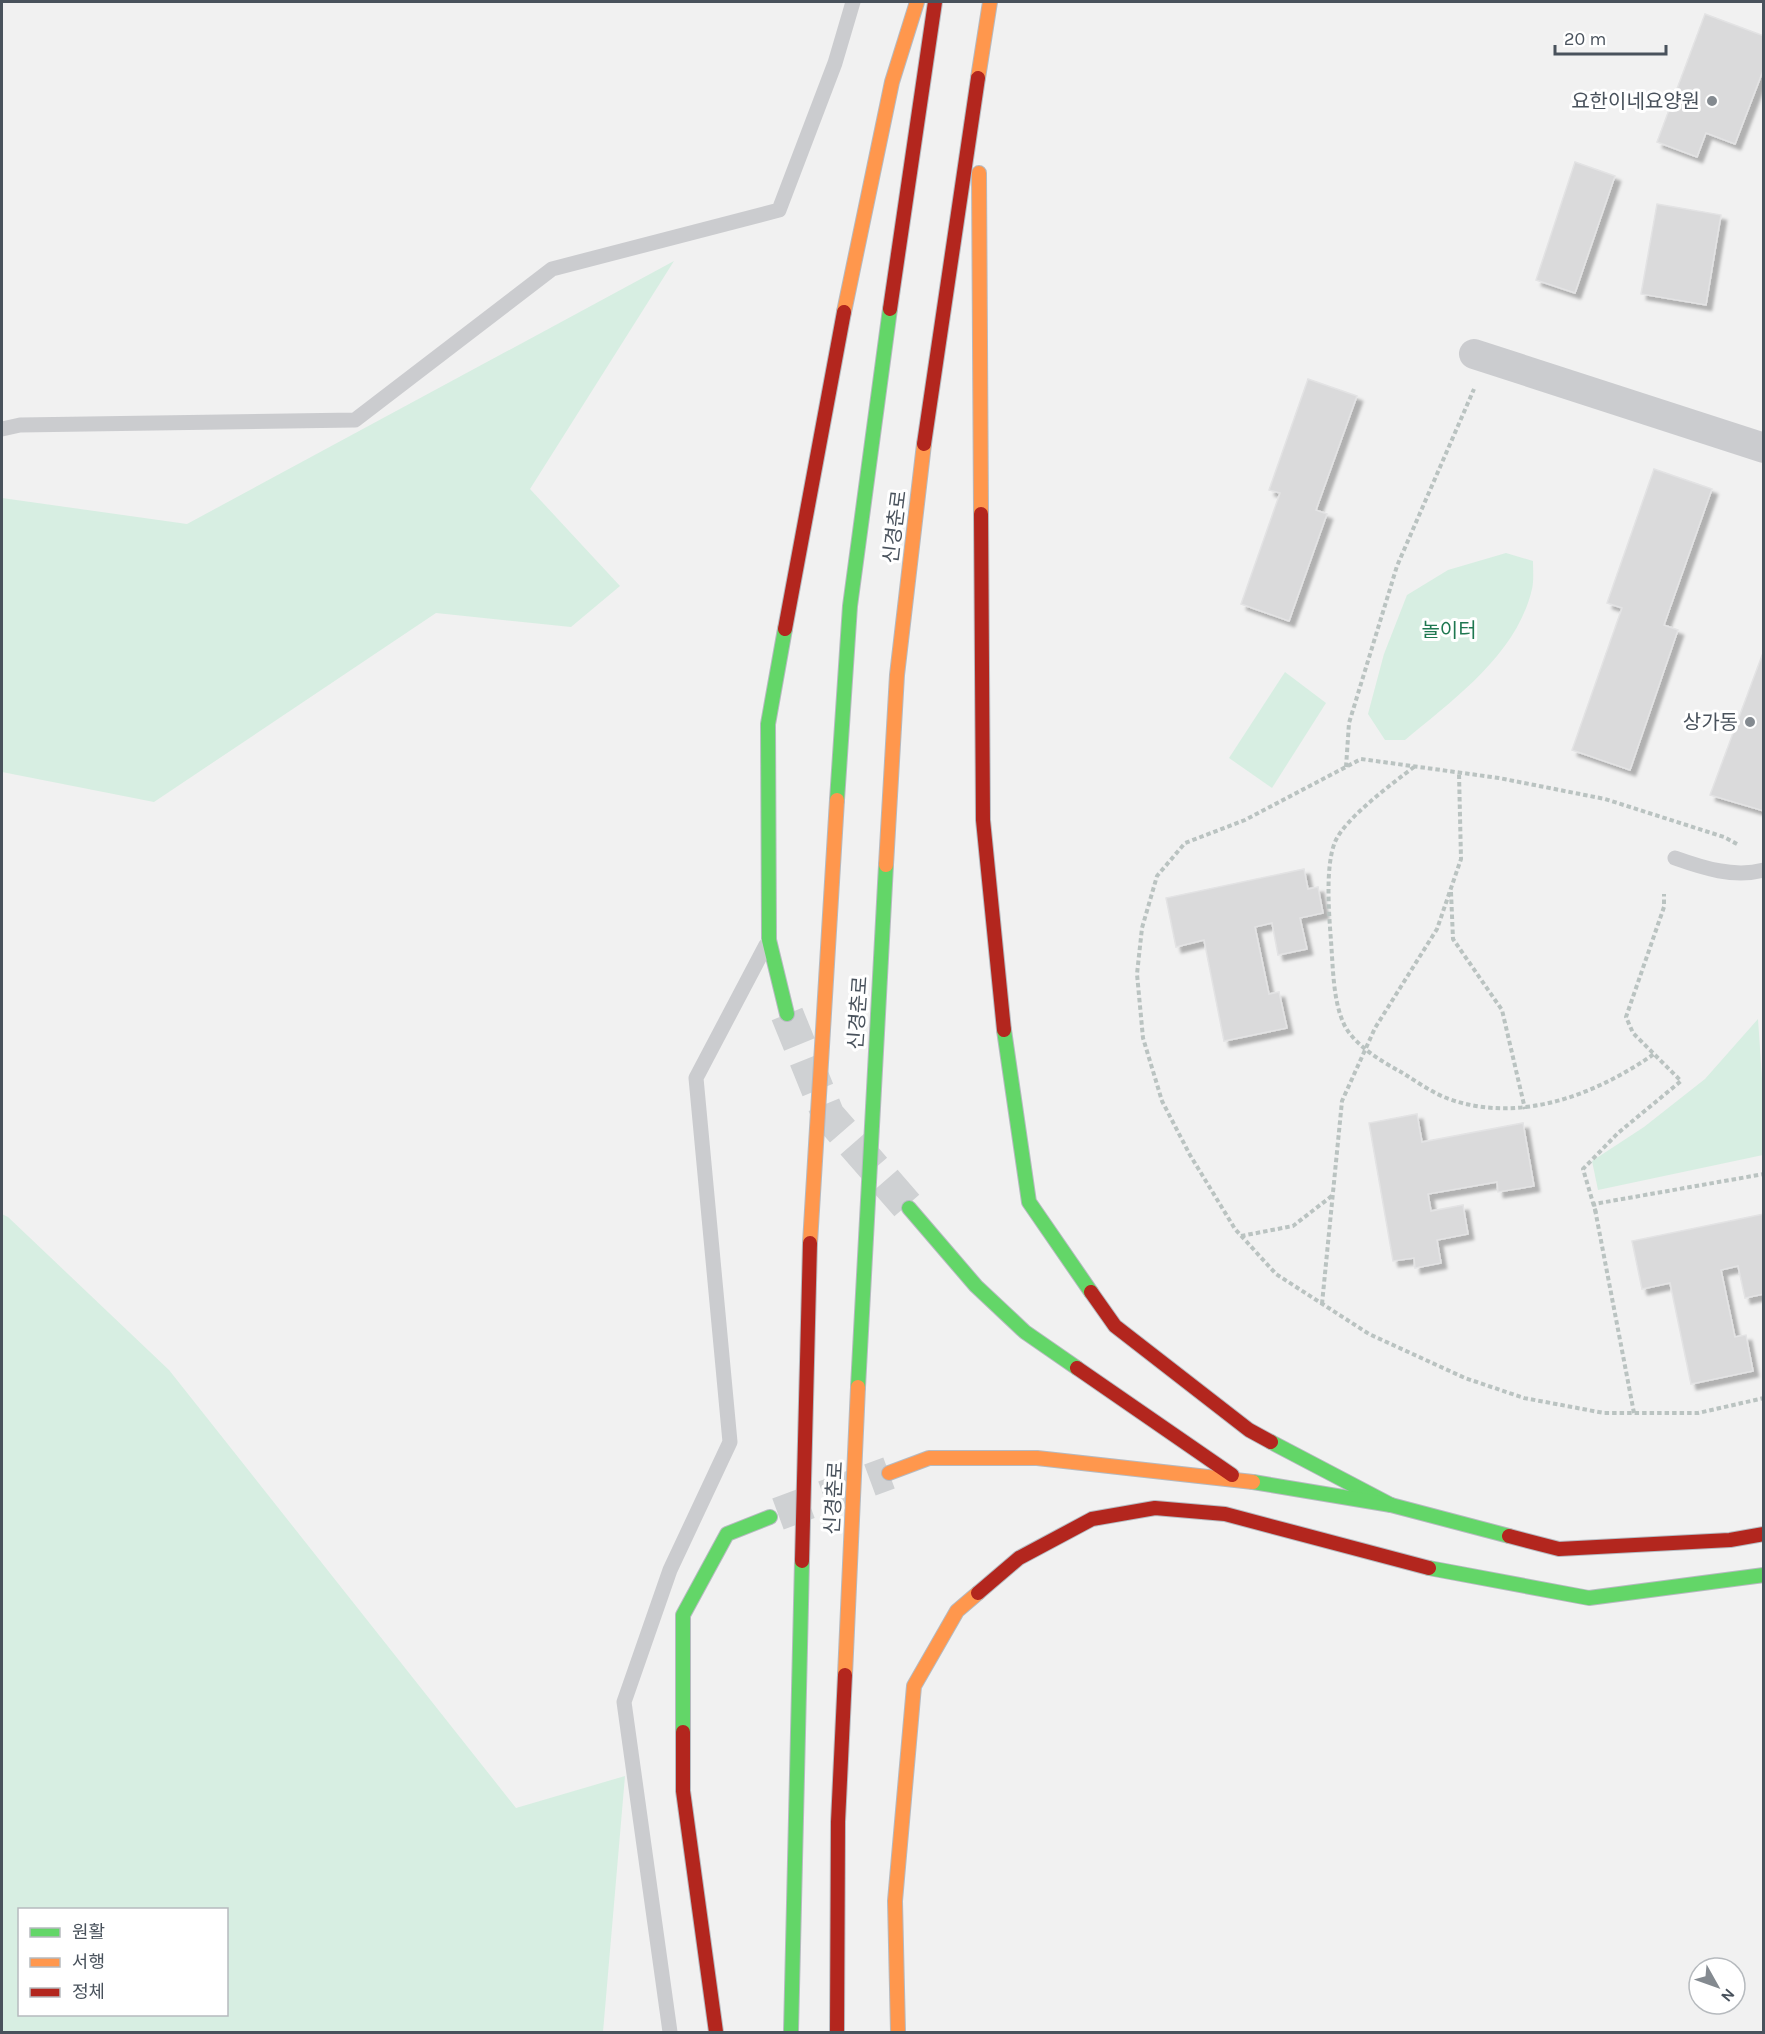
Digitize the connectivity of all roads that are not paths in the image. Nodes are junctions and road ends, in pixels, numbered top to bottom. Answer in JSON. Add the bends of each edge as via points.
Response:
{"nodes":[{"id":1,"x":853,"y":2,"type":"edge"},
{"id":2,"x":916,"y":2,"type":"edge"},
{"id":3,"x":935,"y":2,"type":"edge"},
{"id":4,"x":990,"y":2,"type":"edge"},
{"id":5,"x":978,"y":70,"type":"junction"},
{"id":6,"x":1480,"y":357,"type":"road end"},
{"id":7,"x":2,"y":429,"type":"edge"},
{"id":8,"x":1764,"y":448,"type":"edge"},
{"id":9,"x":1675,"y":858,"type":"dead end"},
{"id":10,"x":1764,"y":870,"type":"edge"},
{"id":11,"x":769,"y":940,"type":"junction"},
{"id":12,"x":787,"y":1014,"type":"tunnel mouth"},
{"id":13,"x":909,"y":1208,"type":"tunnel mouth"},
{"id":14,"x":889,"y":1473,"type":"tunnel mouth"},
{"id":15,"x":1238,"y":1480,"type":"junction"},
{"id":16,"x":1277,"y":1502,"type":"dead end"},
{"id":17,"x":1391,"y":1505,"type":"junction"},
{"id":18,"x":770,"y":1517,"type":"tunnel mouth"},
{"id":19,"x":1306,"y":1519,"type":"dead end"},
{"id":20,"x":1764,"y":1534,"type":"edge"},
{"id":21,"x":1355,"y":1547,"type":"junction"},
{"id":22,"x":1764,"y":1575,"type":"edge"},
{"id":23,"x":670,"y":2032,"type":"edge"},
{"id":24,"x":716,"y":2032,"type":"edge"},
{"id":25,"x":791,"y":2032,"type":"edge"},
{"id":26,"x":837,"y":2032,"type":"edge"},
{"id":27,"x":898,"y":2032,"type":"edge"}],
"edges":[{"from":1,"to":7,"type":"lane","via":[[835,63],[779,210],[552,269],[355,420],[32,425]]},
{"from":2,"to":11,"type":"highway","via":[[892,82],[826,395],[768,724]]},
{"from":3,"to":25,"type":"highway","name":"신경춘로","via":[[850,606],[811,1192]]},
{"from":4,"to":5,"type":"highway","name":"신경춘로"},
{"from":5,"to":17,"type":"highway","via":[[983,820],[999,998],[1029,1202],[1115,1326],[1249,1430]]},
{"from":5,"to":26,"type":"highway","name":"신경춘로","via":[[930,395],[897,675],[867,1190],[838,1822]]},
{"from":6,"to":8,"type":"street"},
{"from":9,"to":10,"type":"lane","via":[[1703,868],[1750,874]]},
{"from":11,"to":12,"type":"highway"},
{"from":11,"to":23,"type":"lane","via":[[696,1078],[730,1442],[670,1570],[624,1702]]},
{"from":13,"to":15,"type":"highway","via":[[969,1279],[1025,1332]]},
{"from":14,"to":15,"type":"highway","via":[[929,1458],[1037,1458]]},
{"from":15,"to":16,"type":"highway"},
{"from":15,"to":17,"type":"highway"},
{"from":17,"to":20,"type":"highway","via":[[1559,1549],[1730,1540]]},
{"from":18,"to":24,"type":"highway","via":[[727,1534],[682,1615],[683,1791]]},
{"from":19,"to":21,"type":"highway"},
{"from":21,"to":22,"type":"highway","via":[[1440,1571],[1589,1598]]},
{"from":21,"to":27,"type":"highway","via":[[1225,1515],[1155,1508],[1092,1519],[1019,1558],[957,1611],[914,1686],[895,1901]]}]}
